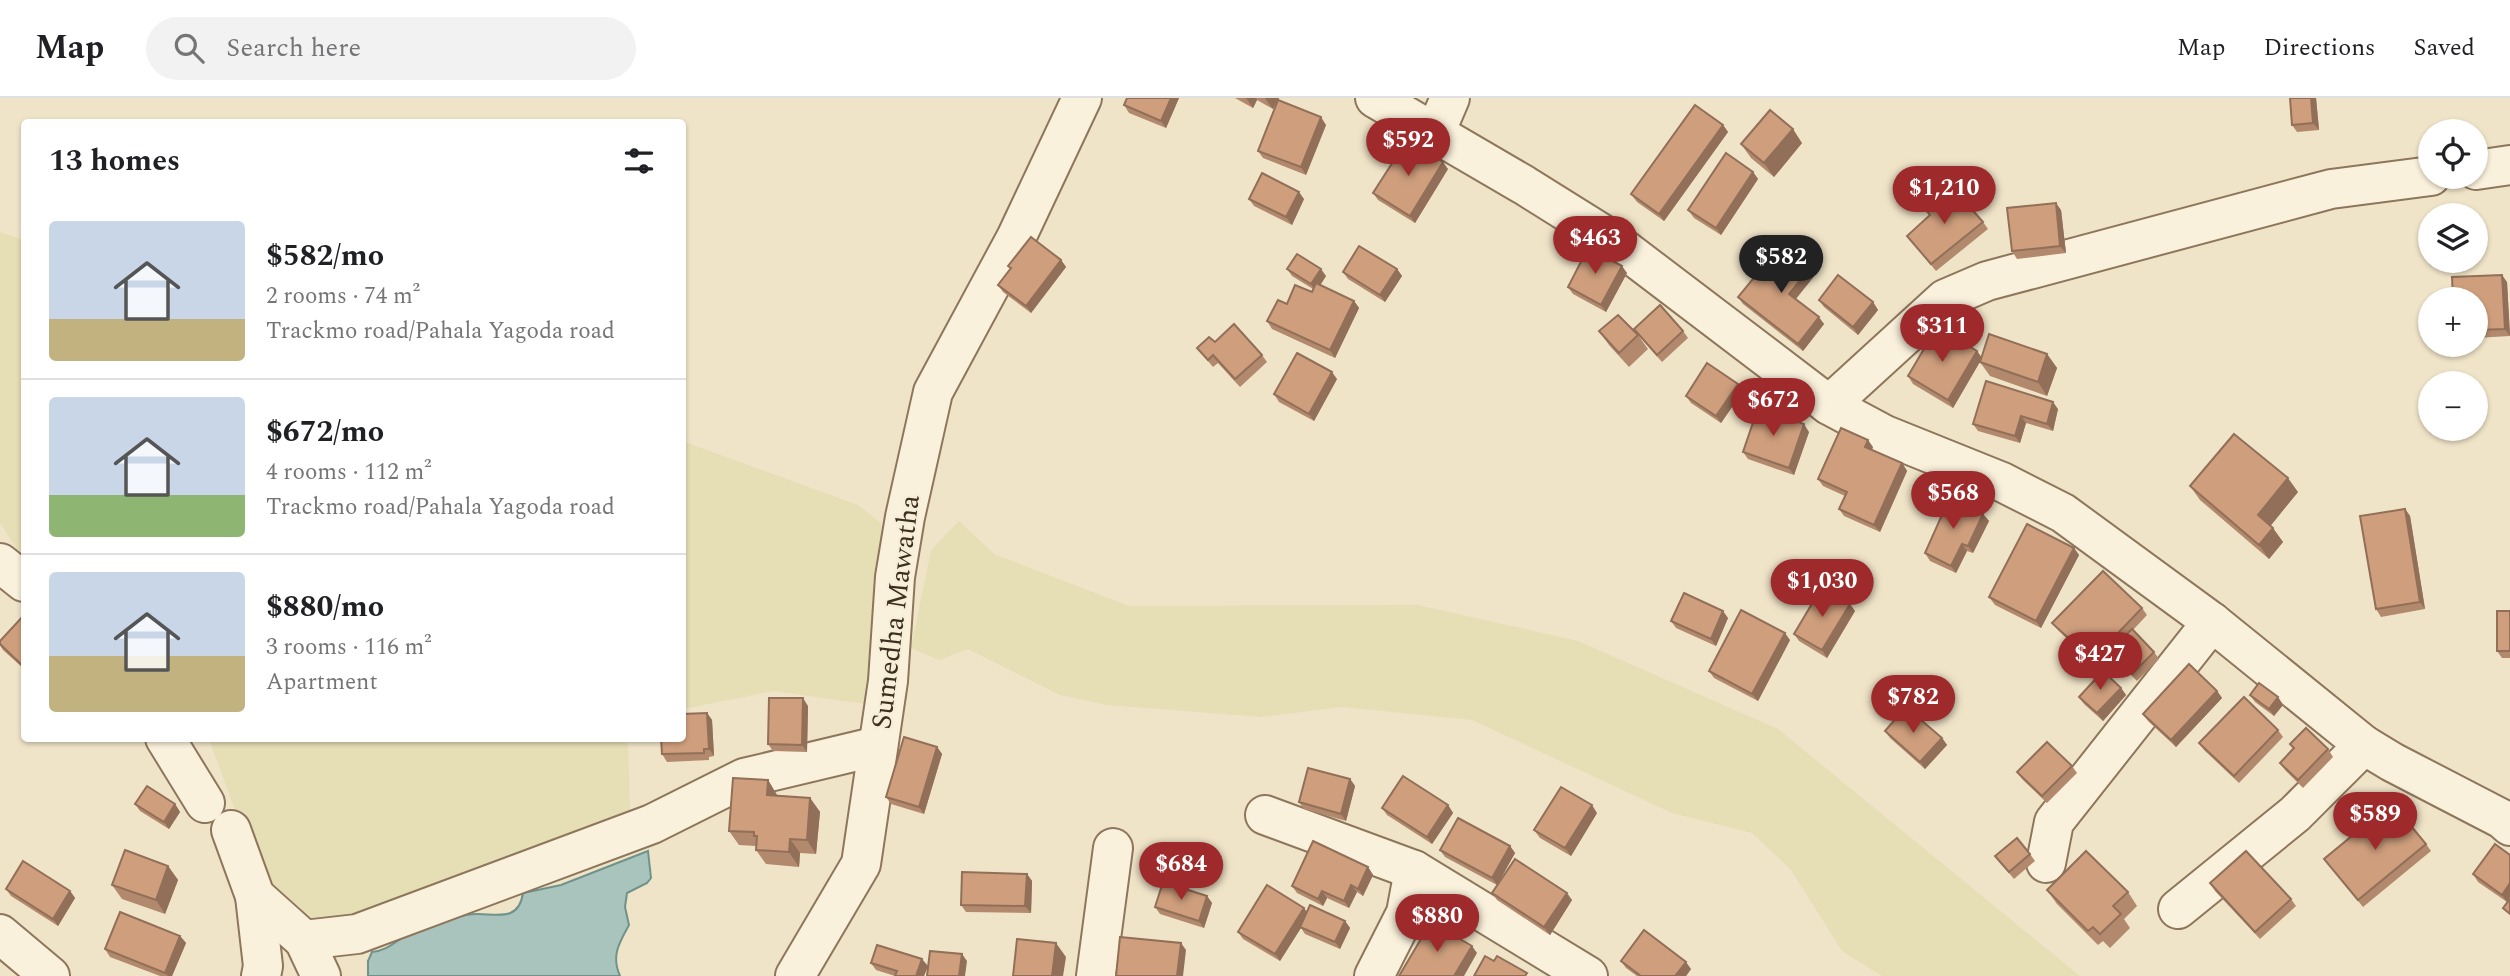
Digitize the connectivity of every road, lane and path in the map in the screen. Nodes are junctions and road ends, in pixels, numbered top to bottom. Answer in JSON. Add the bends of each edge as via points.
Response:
{"nodes":[{"id":1,"x":1082,"y":98,"type":"edge"},
{"id":2,"x":1375,"y":98,"type":"edge"},
{"id":3,"x":1450,"y":98,"type":"edge"},
{"id":4,"x":1435,"y":132,"type":"junction"},
{"id":5,"x":2510,"y":165,"type":"edge"},
{"id":6,"x":2488,"y":168,"type":"edge"},
{"id":7,"x":2418,"y":178,"type":"edge"},
{"id":8,"x":1829,"y":405,"type":"junction"},
{"id":9,"x":0,"y":563,"type":"edge"},
{"id":10,"x":21,"y":580,"type":"edge"},
{"id":11,"x":2212,"y":622,"type":"junction"},
{"id":12,"x":167,"y":742,"type":"edge"},
{"id":13,"x":2364,"y":745,"type":"junction"},
{"id":14,"x":878,"y":746,"type":"junction"},
{"id":15,"x":205,"y":803,"type":"dead end"},
{"id":16,"x":1265,"y":815,"type":"dead end"},
{"id":17,"x":2510,"y":826,"type":"edge"},
{"id":18,"x":231,"y":830,"type":"dead end"},
{"id":19,"x":1113,"y":848,"type":"dead end"},
{"id":20,"x":2046,"y":863,"type":"dead end"},
{"id":21,"x":1414,"y":870,"type":"junction"},
{"id":22,"x":255,"y":896,"type":"junction"},
{"id":23,"x":2178,"y":909,"type":"dead end"},
{"id":24,"x":0,"y":934,"type":"edge"},
{"id":25,"x":304,"y":940,"type":"junction"},
{"id":26,"x":50,"y":976,"type":"edge"},
{"id":27,"x":261,"y":976,"type":"edge"},
{"id":28,"x":321,"y":976,"type":"edge"},
{"id":29,"x":795,"y":976,"type":"edge"},
{"id":30,"x":1096,"y":976,"type":"edge"},
{"id":31,"x":1374,"y":976,"type":"edge"},
{"id":32,"x":1588,"y":976,"type":"edge"}],
"edges":[{"from":1,"to":14,"type":"street","name":"Sumedha Mawatha","via":[[1016,238],[933,392],[895,577]]},
{"from":2,"to":4,"type":"street"},
{"from":3,"to":4,"type":"street"},
{"from":4,"to":8,"type":"street","via":[[1612,240]]},
{"from":5,"to":6,"type":"street"},
{"from":7,"to":8,"type":"street","via":[[2331,189],[1987,281],[1945,299]]},
{"from":8,"to":11,"type":"street","via":[[1885,435],[2002,482],[2063,513]]},
{"from":9,"to":10,"type":"street"},
{"from":11,"to":13,"type":"street"},
{"from":11,"to":20,"type":"street","via":[[2054,822]]},
{"from":12,"to":15,"type":"street"},
{"from":13,"to":17,"type":"street"},
{"from":13,"to":23,"type":"street","via":[[2295,814]]},
{"from":14,"to":25,"type":"street","via":[[744,778],[652,824],[357,934]]},
{"from":14,"to":29,"type":"street","name":"Sumedha Mawatha","via":[[861,864]]},
{"from":16,"to":21,"type":"street"},
{"from":18,"to":22,"type":"street"},
{"from":19,"to":30,"type":"street"},
{"from":21,"to":31,"type":"street","via":[[1406,913]]},
{"from":21,"to":32,"type":"street"},
{"from":22,"to":25,"type":"street"},
{"from":22,"to":27,"type":"street"},
{"from":24,"to":26,"type":"street"},
{"from":25,"to":28,"type":"street"}]}
